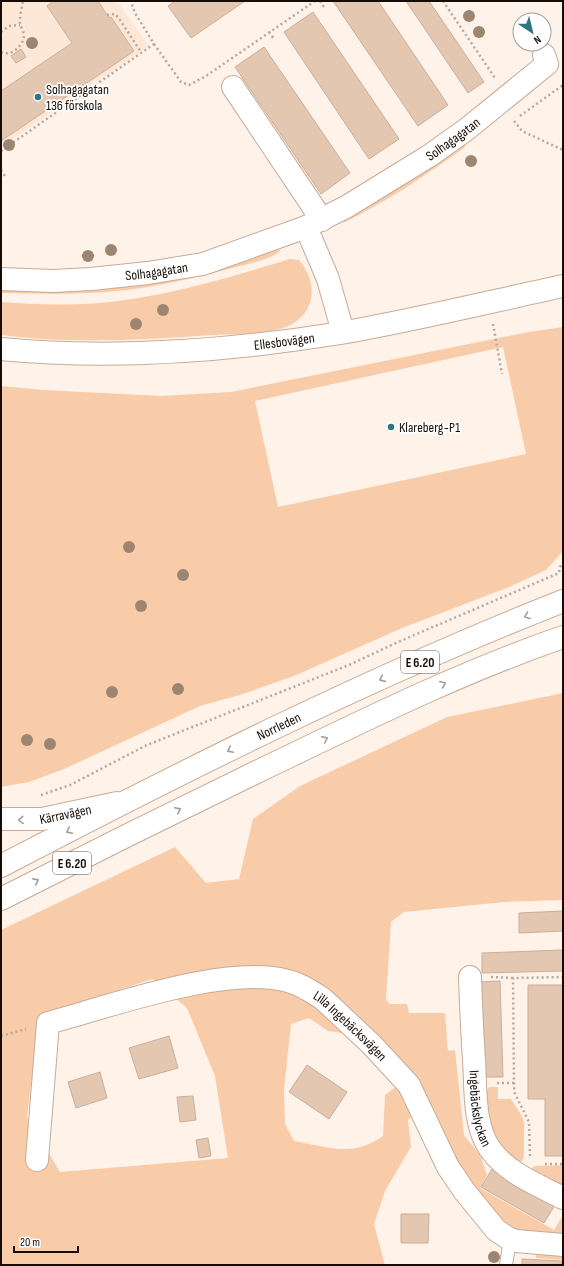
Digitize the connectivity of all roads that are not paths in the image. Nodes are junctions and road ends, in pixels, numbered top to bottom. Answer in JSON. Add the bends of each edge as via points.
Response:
{"nodes":[{"id":1,"x":544,"y":55,"type":"dead end"},
{"id":2,"x":233,"y":87,"type":"dead end"},
{"id":3,"x":314,"y":224,"type":"junction"},
{"id":4,"x":1,"y":279,"type":"edge"},
{"id":5,"x":563,"y":286,"type":"edge"},
{"id":6,"x":343,"y":332,"type":"junction"},
{"id":7,"x":1,"y":349,"type":"edge"},
{"id":8,"x":563,"y":601,"type":"edge"},
{"id":9,"x":563,"y":637,"type":"edge"},
{"id":10,"x":128,"y":800,"type":"junction"},
{"id":11,"x":1,"y":819,"type":"edge"},
{"id":12,"x":1,"y":866,"type":"edge"},
{"id":13,"x":1,"y":899,"type":"edge"},
{"id":14,"x":470,"y":977,"type":"dead end"},
{"id":15,"x":37,"y":1160,"type":"dead end"},
{"id":16,"x":563,"y":1198,"type":"edge"},
{"id":17,"x":512,"y":1240,"type":"junction"},
{"id":18,"x":563,"y":1245,"type":"edge"},
{"id":19,"x":506,"y":1265,"type":"edge"}],
"edges":[{"from":1,"to":3,"type":"main road","name":"Solhagagatan","via":[[547,64],[467,129],[429,156]]},
{"from":2,"to":3,"type":"main road"},
{"from":3,"to":4,"type":"main road","name":"Solhagagatan","via":[[203,264],[148,274],[53,281]]},
{"from":3,"to":6,"type":"main road"},
{"from":5,"to":6,"type":"main road","name":"Ellesbovägen"},
{"from":6,"to":7,"type":"main road","name":"Ellesbovägen","via":[[228,348],[139,354],[41,353]]},
{"from":8,"to":10,"type":"main road","name":"Norrleden","number":"E 6.20","one_way":true,"via":[[496,628],[286,722]]},
{"from":13,"to":9,"type":"main road","number":"E 6.20","one_way":true,"via":[[142,827],[406,700],[514,654]]},
{"from":10,"to":11,"type":"main road","name":"Kärravägen","one_way":true,"via":[[42,818]]},
{"from":10,"to":12,"type":"main road","name":"Norrleden","number":"E 6.20","one_way":true},
{"from":14,"to":16,"type":"main road","name":"Ingebäckslyckan","via":[[478,1118],[482,1132],[490,1148],[504,1164]]},
{"from":15,"to":17,"type":"main road","name":"Lilla Ingebäcksvägen","via":[[48,1023],[166,990],[221,979],[266,977],[289,981],[310,990],[329,1004],[400,1074],[414,1095],[448,1167],[496,1230]]},
{"from":17,"to":18,"type":"main road","name":"Lilla Ingebäcksvägen"},
{"from":17,"to":19,"type":"lane"}]}
